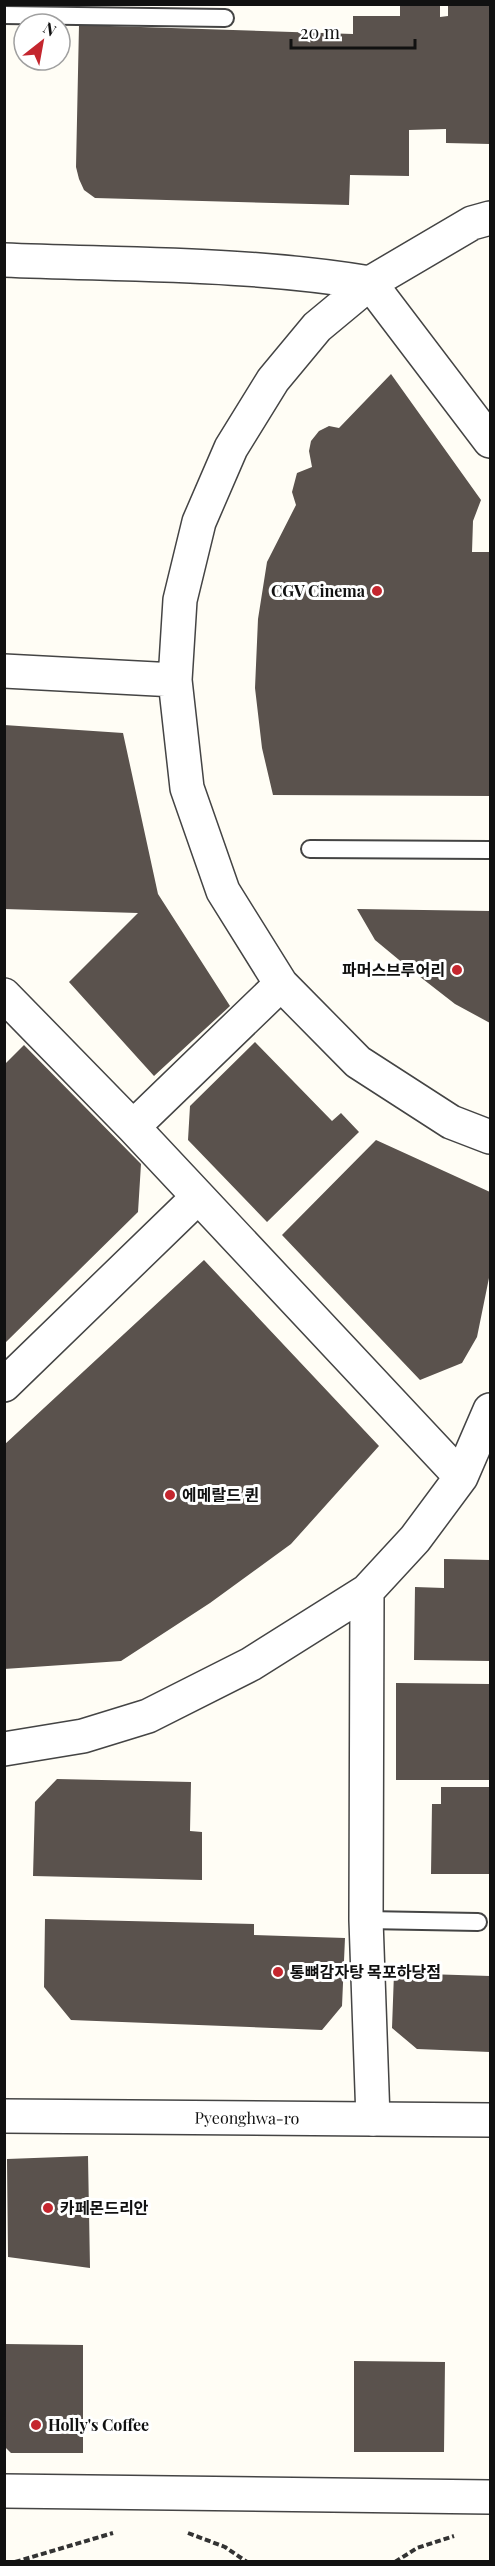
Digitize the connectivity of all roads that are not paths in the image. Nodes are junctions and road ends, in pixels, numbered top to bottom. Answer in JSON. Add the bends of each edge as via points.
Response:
{"nodes":[{"id":1,"x":4,"y":15,"type":"edge"},
{"id":2,"x":225,"y":18,"type":"dead end"},
{"id":3,"x":490,"y":218,"type":"edge"},
{"id":4,"x":4,"y":260,"type":"edge"},
{"id":5,"x":370,"y":283,"type":"junction"},
{"id":6,"x":490,"y":441,"type":"edge"},
{"id":7,"x":4,"y":671,"type":"edge"},
{"id":8,"x":175,"y":680,"type":"junction"},
{"id":9,"x":310,"y":849,"type":"dead end"},
{"id":10,"x":490,"y":850,"type":"edge"},
{"id":11,"x":281,"y":984,"type":"junction"},
{"id":12,"x":4,"y":995,"type":"edge"},
{"id":13,"x":133,"y":1127,"type":"junction"},
{"id":14,"x":490,"y":1137,"type":"edge"},
{"id":15,"x":198,"y":1197,"type":"junction"},
{"id":16,"x":4,"y":1385,"type":"edge"},
{"id":17,"x":490,"y":1410,"type":"edge"},
{"id":18,"x":461,"y":1477,"type":"junction"},
{"id":19,"x":367,"y":1591,"type":"junction"},
{"id":20,"x":4,"y":1749,"type":"edge"},
{"id":21,"x":366,"y":1920,"type":"junction"},
{"id":22,"x":478,"y":1922,"type":"dead end"},
{"id":23,"x":4,"y":2116,"type":"edge"},
{"id":24,"x":373,"y":2119,"type":"junction"},
{"id":25,"x":490,"y":2120,"type":"edge"},
{"id":26,"x":4,"y":2491,"type":"edge"},
{"id":27,"x":490,"y":2497,"type":"edge"}],
"edges":[{"from":1,"to":2,"type":"lane"},
{"from":3,"to":5,"type":"street","via":[[472,223]]},
{"from":4,"to":5,"type":"street","via":[[271,271]]},
{"from":5,"to":6,"type":"street"},
{"from":5,"to":8,"type":"street","via":[[317,327],[273,380],[231,448],[199,522],[180,600]]},
{"from":7,"to":8,"type":"street"},
{"from":8,"to":11,"type":"street","via":[[187,788],[223,891]]},
{"from":9,"to":10,"type":"lane"},
{"from":11,"to":13,"type":"street"},
{"from":11,"to":14,"type":"street","via":[[358,1062],[451,1122]]},
{"from":12,"to":13,"type":"street"},
{"from":13,"to":15,"type":"street"},
{"from":15,"to":16,"type":"street"},
{"from":15,"to":18,"type":"street"},
{"from":17,"to":18,"type":"street"},
{"from":18,"to":19,"type":"street","via":[[415,1539]]},
{"from":19,"to":20,"type":"street","via":[[251,1664],[148,1716],[83,1736]]},
{"from":19,"to":21,"type":"street"},
{"from":21,"to":22,"type":"lane"},
{"from":21,"to":24,"type":"street"},
{"from":23,"to":24,"type":"street","name":"Pyeonghwa-ro"},
{"from":24,"to":25,"type":"street","name":"Pyeonghwa-ro"},
{"from":26,"to":27,"type":"street"}]}
